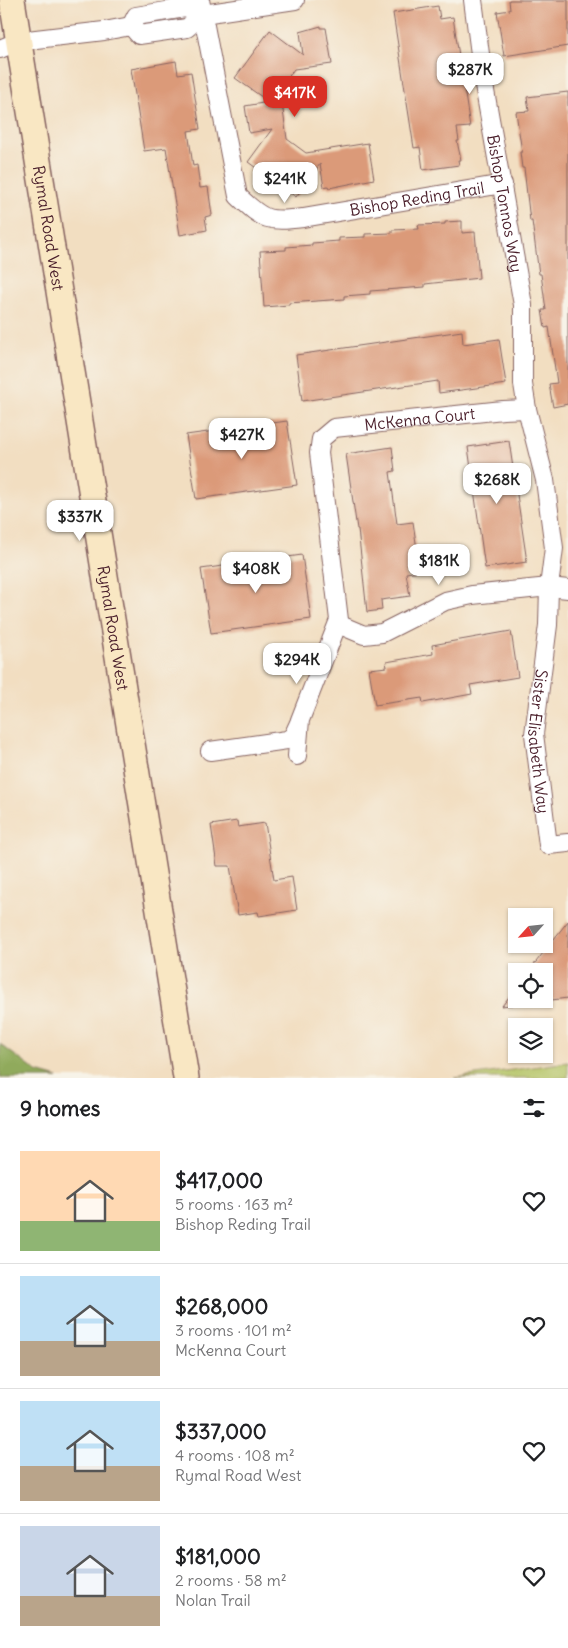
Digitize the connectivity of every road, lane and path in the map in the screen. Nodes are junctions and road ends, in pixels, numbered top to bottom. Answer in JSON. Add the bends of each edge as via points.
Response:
{"nodes":[{"id":1,"x":12,"y":0,"type":"edge"},
{"id":2,"x":295,"y":0,"type":"edge"},
{"id":3,"x":473,"y":0,"type":"edge"},
{"id":4,"x":201,"y":7,"type":"edge"},
{"id":5,"x":6,"y":42,"type":"edge"},
{"id":6,"x":503,"y":184,"type":"junction"},
{"id":7,"x":527,"y":409,"type":"junction"},
{"id":8,"x":549,"y":587,"type":"junction"},
{"id":9,"x":568,"y":589,"type":"edge"},
{"id":10,"x":338,"y":624,"type":"junction"},
{"id":11,"x":300,"y":720,"type":"junction"},
{"id":12,"x":210,"y":751,"type":"dead end"},
{"id":13,"x":298,"y":756,"type":"dead end"},
{"id":14,"x":568,"y":843,"type":"edge"},
{"id":15,"x":186,"y":1078,"type":"edge"}],
"edges":[{"from":1,"to":5,"type":"main road","name":"Rymal Road West"},
{"from":2,"to":4,"type":"street"},
{"from":3,"to":6,"type":"street","name":"Bishop Tonnos Way","via":[[484,85]]},
{"from":4,"to":5,"type":"street","via":[[136,16],[131,26],[104,31]]},
{"from":4,"to":6,"type":"street","name":"Bishop Reding Trail","via":[[238,196],[257,214],[277,221],[303,218]]},
{"from":5,"to":15,"type":"main road","name":"Rymal Road West"},
{"from":6,"to":7,"type":"street","name":"Bishop Tonnos Way","via":[[523,305],[523,384]]},
{"from":7,"to":8,"type":"street","via":[[546,490],[554,548]]},
{"from":7,"to":10,"type":"street","name":"McKenna Court","via":[[334,428],[321,439],[319,453]]},
{"from":8,"to":9,"type":"street"},
{"from":8,"to":10,"type":"street","via":[[445,600],[382,633],[364,635]]},
{"from":8,"to":14,"type":"street","name":"Sister Elisabeth Way","via":[[548,625],[534,734],[548,845]]},
{"from":10,"to":11,"type":"street"},
{"from":11,"to":12,"type":"street","via":[[293,736],[287,740]]},
{"from":11,"to":13,"type":"street"}]}
